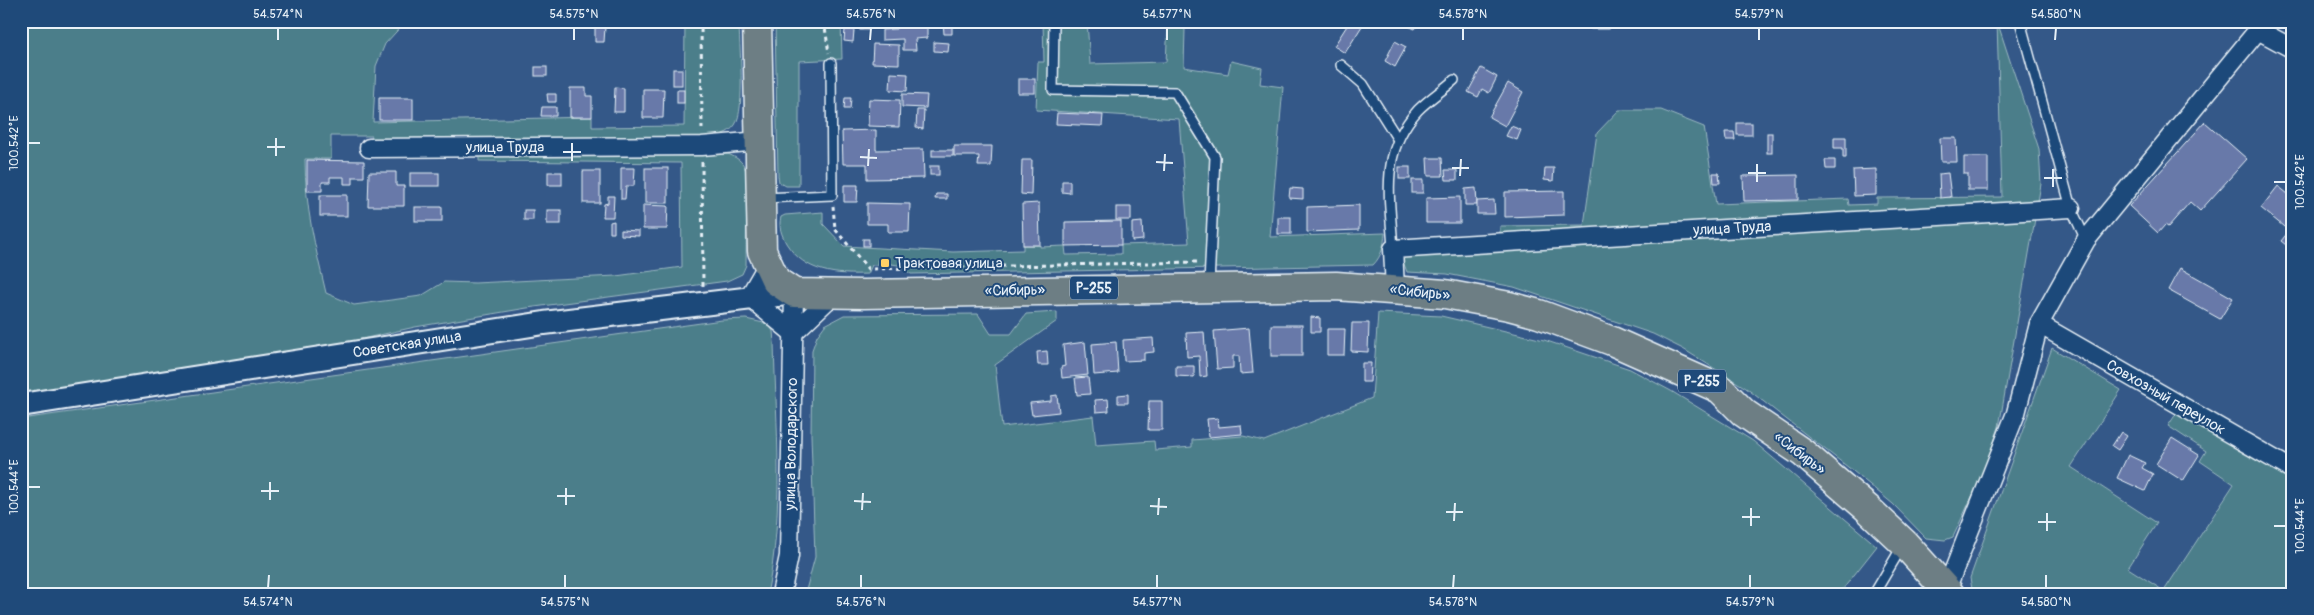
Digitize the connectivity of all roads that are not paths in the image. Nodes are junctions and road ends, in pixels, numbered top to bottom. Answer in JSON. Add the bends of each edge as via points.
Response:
{"nodes":[{"id":1,"x":757,"y":21,"type":"edge"},
{"id":2,"x":1054,"y":21,"type":"edge"},
{"id":3,"x":2020,"y":21,"type":"edge"},
{"id":4,"x":2251,"y":25,"type":"edge"},
{"id":5,"x":2293,"y":48,"type":"edge"},
{"id":6,"x":831,"y":63,"type":"road end"},
{"id":7,"x":1341,"y":65,"type":"dead end"},
{"id":8,"x":1454,"y":80,"type":"dead end"},
{"id":9,"x":1398,"y":138,"type":"junction"},
{"id":10,"x":760,"y":141,"type":"junction"},
{"id":11,"x":369,"y":148,"type":"dead end"},
{"id":12,"x":760,"y":198,"type":"junction"},
{"id":13,"x":2071,"y":208,"type":"junction"},
{"id":14,"x":2086,"y":240,"type":"junction"},
{"id":15,"x":1393,"y":249,"type":"junction"},
{"id":16,"x":768,"y":264,"type":"junction"},
{"id":17,"x":1210,"y":274,"type":"junction"},
{"id":18,"x":1394,"y":289,"type":"junction"},
{"id":19,"x":794,"y":293,"type":"junction"},
{"id":20,"x":834,"y":294,"type":"junction"},
{"id":21,"x":749,"y":298,"type":"junction"},
{"id":22,"x":2039,"y":324,"type":"junction"},
{"id":23,"x":793,"y":333,"type":"junction"},
{"id":24,"x":21,"y":405,"type":"edge"},
{"id":25,"x":2293,"y":470,"type":"edge"},
{"id":26,"x":1904,"y":543,"type":"junction"},
{"id":27,"x":1948,"y":592,"type":"edge"},
{"id":28,"x":781,"y":594,"type":"edge"},
{"id":29,"x":1874,"y":594,"type":"edge"}],
"edges":[{"from":1,"to":10,"type":"highway"},
{"from":2,"to":17,"type":"lane","via":[[1053,90],[1175,92],[1215,157]]},
{"from":3,"to":13,"type":"lane"},
{"from":4,"to":5,"type":"street"},
{"from":4,"to":14,"type":"street"},
{"from":6,"to":12,"type":"lane","via":[[832,195]]},
{"from":7,"to":9,"type":"lane","via":[[1364,84]]},
{"from":8,"to":9,"type":"lane","via":[[1419,110]]},
{"from":9,"to":15,"type":"lane","via":[[1389,171]]},
{"from":10,"to":11,"type":"street","name":"улица Труда","via":[[702,146]]},
{"from":10,"to":12,"type":"highway"},
{"from":12,"to":16,"type":"highway","via":[[762,250]]},
{"from":13,"to":14,"type":"lane"},
{"from":13,"to":15,"type":"street","name":"улица Труда"},
{"from":14,"to":22,"type":"street"},
{"from":15,"to":18,"type":"street"},
{"from":16,"to":19,"type":"highway","via":[[776,280]]},
{"from":16,"to":21,"type":"street"},
{"from":17,"to":18,"type":"highway","name":"«Сибирь»","number":"Р-255"},
{"from":17,"to":20,"type":"highway","name":"«Сибирь»","number":"Р-255"},
{"from":18,"to":26,"type":"highway","name":"«Сибирь»","number":"Р-255","via":[[1474,298],[1539,314],[1612,340],[1720,389],[1744,413],[1828,473]]},
{"from":19,"to":20,"type":"highway","name":"«Сибирь»","number":"Р-255"},
{"from":19,"to":21,"type":"street","name":"Советская улица"},
{"from":19,"to":23,"type":"street","name":"улица Володарского"},
{"from":20,"to":23,"type":"street"},
{"from":21,"to":23,"type":"street"},
{"from":21,"to":24,"type":"street","name":"Советская улица","via":[[544,323]]},
{"from":22,"to":25,"type":"street","name":"Совхозный переулок"},
{"from":22,"to":27,"type":"street","via":[[2016,413]]},
{"from":23,"to":28,"type":"street","name":"улица Володарского","via":[[789,556]]},
{"from":26,"to":27,"type":"highway","name":"«Сибирь»","number":"Р-255"},
{"from":26,"to":29,"type":"lane"}]}
